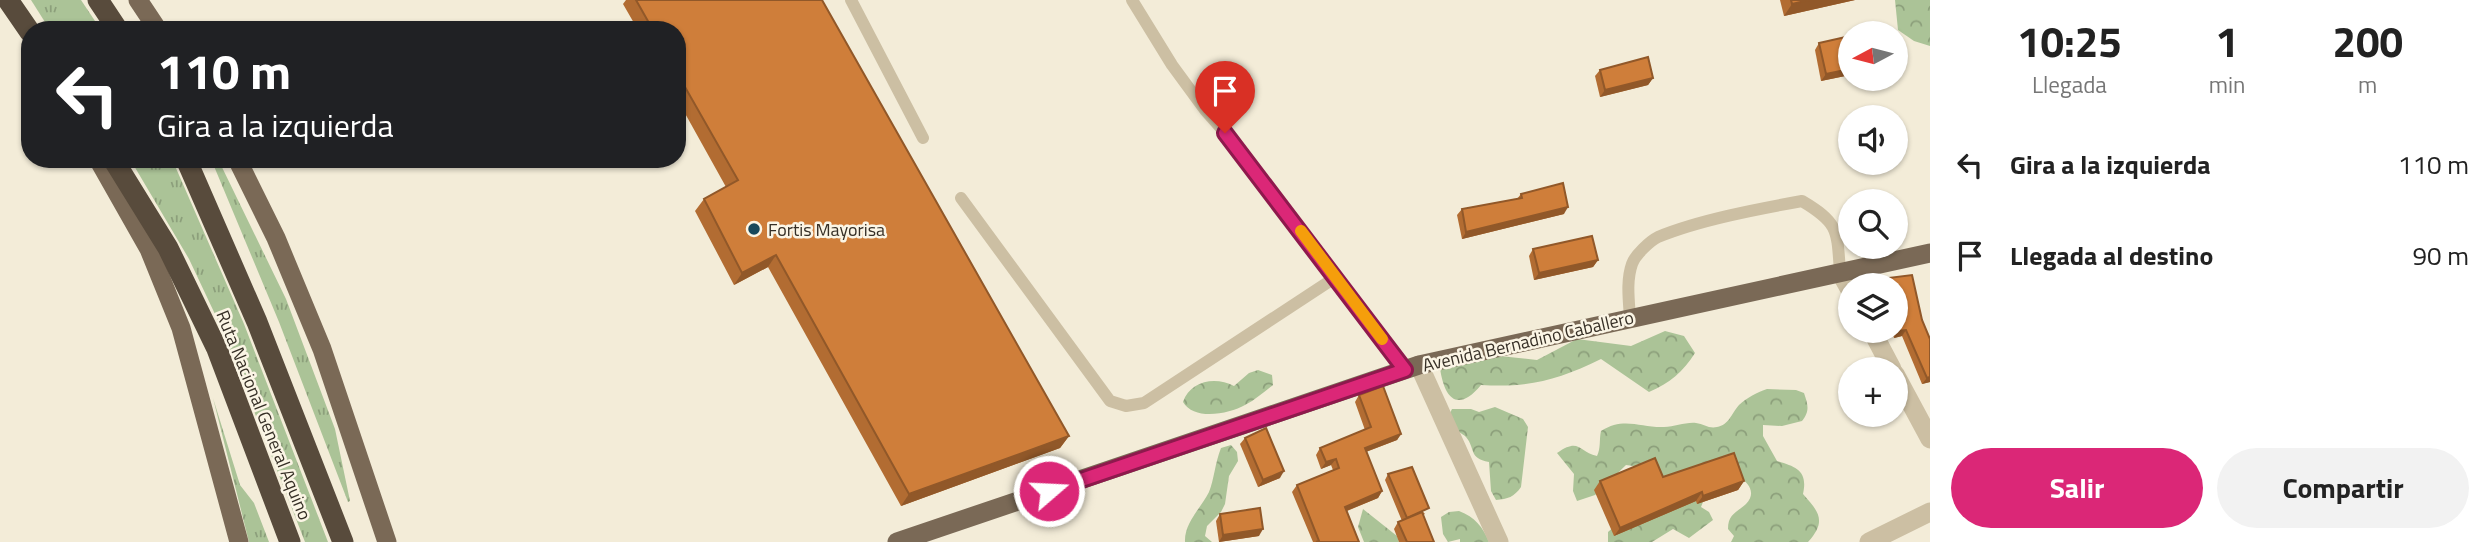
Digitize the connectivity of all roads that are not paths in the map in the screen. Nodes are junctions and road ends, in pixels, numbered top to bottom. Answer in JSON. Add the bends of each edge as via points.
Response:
{"nodes":[{"id":1,"x":6,"y":0,"type":"edge"},
{"id":2,"x":98,"y":0,"type":"edge"},
{"id":3,"x":138,"y":0,"type":"edge"},
{"id":4,"x":851,"y":0,"type":"edge"},
{"id":5,"x":1132,"y":0,"type":"edge"},
{"id":6,"x":22,"y":21,"type":"edge"},
{"id":7,"x":112,"y":21,"type":"edge"},
{"id":8,"x":152,"y":21,"type":"edge"},
{"id":9,"x":21,"y":27,"type":"edge"},
{"id":10,"x":923,"y":138,"type":"dead end"},
{"id":11,"x":103,"y":168,"type":"edge"},
{"id":12,"x":119,"y":168,"type":"edge"},
{"id":13,"x":190,"y":168,"type":"edge"},
{"id":14,"x":241,"y":168,"type":"edge"},
{"id":15,"x":961,"y":198,"type":"dead end"},
{"id":16,"x":1930,"y":253,"type":"edge"},
{"id":17,"x":1840,"y":272,"type":"junction"},
{"id":18,"x":1336,"y":277,"type":"junction"},
{"id":19,"x":1630,"y":318,"type":"junction"},
{"id":20,"x":1412,"y":368,"type":"junction"},
{"id":21,"x":1908,"y":398,"type":"edge"},
{"id":22,"x":1930,"y":439,"type":"edge"},
{"id":23,"x":1930,"y":512,"type":"edge"},
{"id":24,"x":239,"y":542,"type":"edge"},
{"id":25,"x":289,"y":542,"type":"edge"},
{"id":26,"x":343,"y":542,"type":"edge"},
{"id":27,"x":387,"y":542,"type":"edge"},
{"id":28,"x":897,"y":542,"type":"edge"},
{"id":29,"x":1499,"y":542,"type":"edge"},
{"id":30,"x":1869,"y":542,"type":"edge"}],
"edges":[{"from":1,"to":6,"type":"highway"},
{"from":1,"to":9,"type":"main road"},
{"from":2,"to":7,"type":"highway"},
{"from":3,"to":8,"type":"main road"},
{"from":4,"to":10,"type":"lane"},
{"from":5,"to":18,"type":"lane","via":[[1188,88]]},
{"from":11,"to":24,"type":"main road","via":[[149,249],[181,328]]},
{"from":12,"to":25,"type":"highway","name":"Ruta Nacional General Aquino","via":[[168,248],[217,349]]},
{"from":13,"to":26,"type":"highway","name":"Ruta Nacional General Aquino"},
{"from":14,"to":27,"type":"main road","via":[[322,349]]},
{"from":15,"to":18,"type":"lane","via":[[1111,401],[1126,406],[1144,403]]},
{"from":16,"to":17,"type":"main road","name":"Avenida Bernadino Caballero"},
{"from":17,"to":19,"type":"main road","name":"Avenida Bernadino Caballero"},
{"from":17,"to":19,"type":"lane","via":[[1834,226],[1802,201],[1787,204],[1656,238],[1632,261]]},
{"from":18,"to":20,"type":"lane"},
{"from":19,"to":20,"type":"main road","name":"Avenida Bernadino Caballero"},
{"from":20,"to":28,"type":"main road","name":"Avenida Bernadino Caballero"},
{"from":20,"to":29,"type":"street"},
{"from":21,"to":22,"type":"street"},
{"from":23,"to":30,"type":"street"}]}
